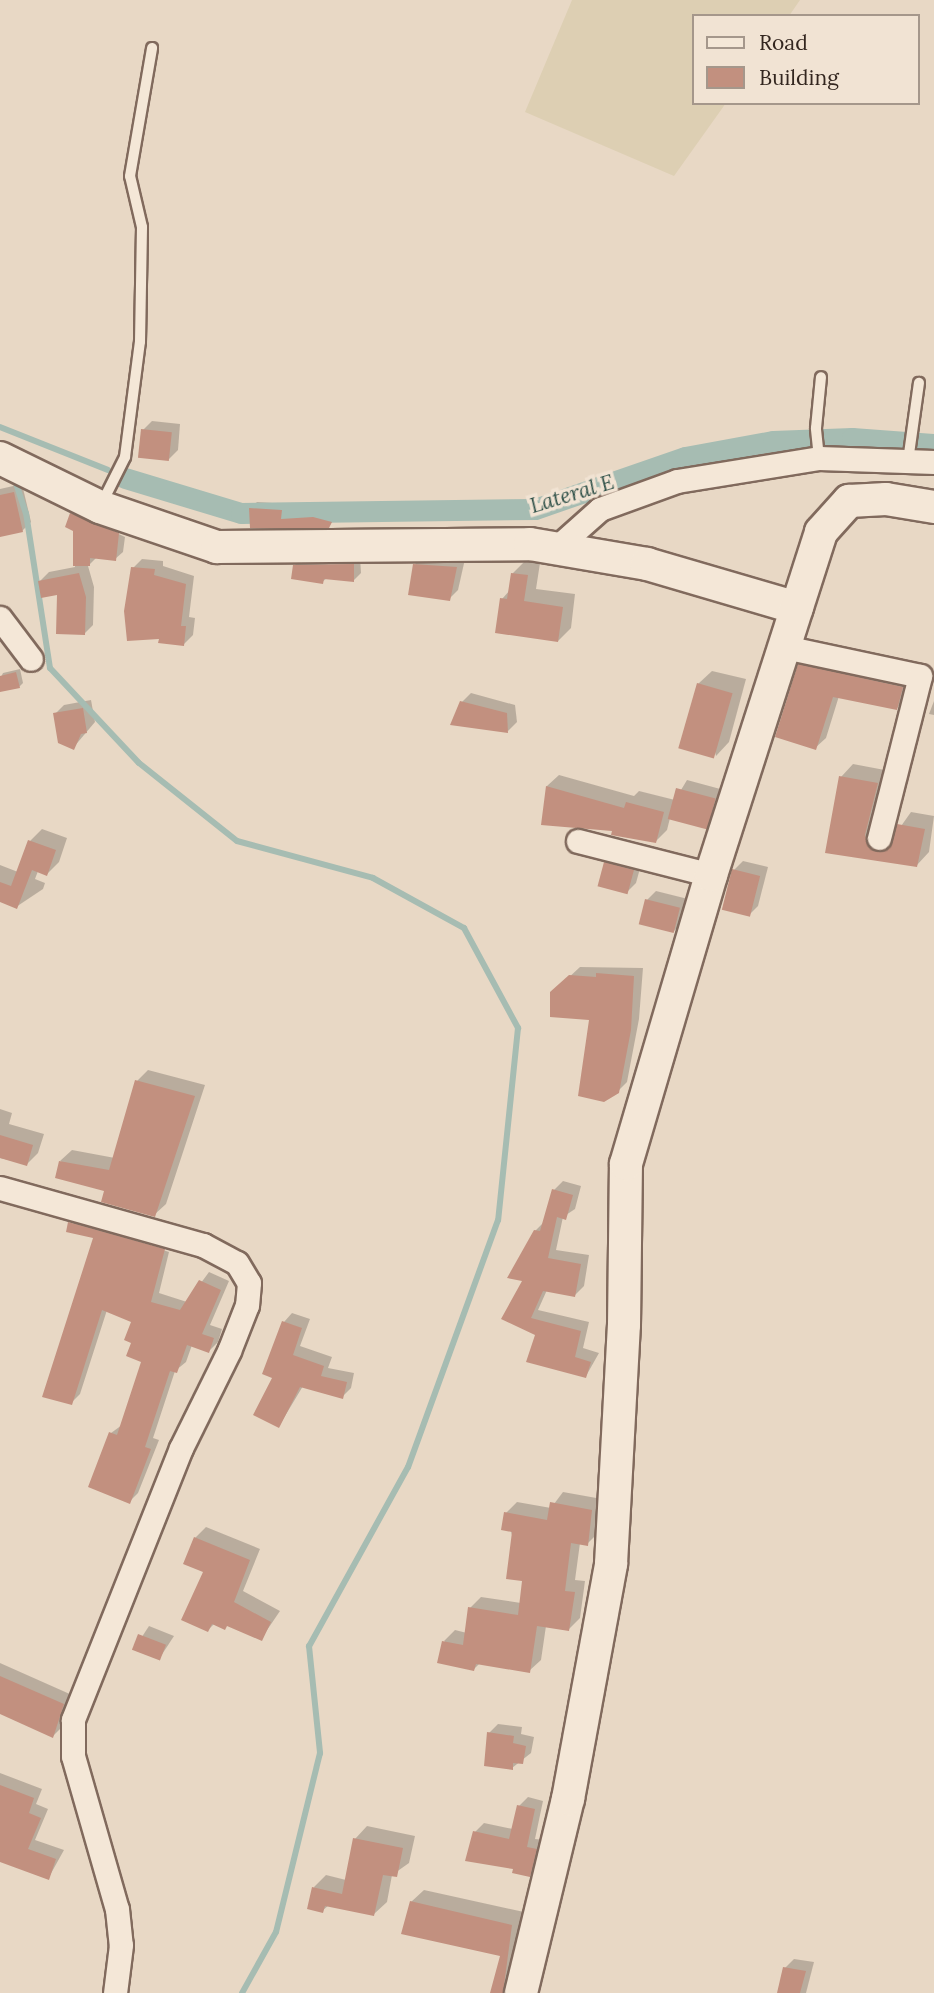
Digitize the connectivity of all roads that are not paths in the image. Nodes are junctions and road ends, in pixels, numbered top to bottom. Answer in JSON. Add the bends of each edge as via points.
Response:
{"nodes":[{"id":1,"x":152,"y":48,"type":"dead end"},
{"id":2,"x":821,"y":377,"type":"dead end"},
{"id":3,"x":919,"y":383,"type":"dead end"},
{"id":4,"x":819,"y":454,"type":"junction"},
{"id":5,"x":907,"y":457,"type":"junction"},
{"id":6,"x":4,"y":459,"type":"edge"},
{"id":7,"x":934,"y":462,"type":"edge"},
{"id":8,"x":934,"y":506,"type":"edge"},
{"id":9,"x":100,"y":507,"type":"junction"},
{"id":10,"x":555,"y":549,"type":"junction"},
{"id":11,"x":797,"y":608,"type":"junction"},
{"id":12,"x":0,"y":618,"type":"edge"},
{"id":13,"x":784,"y":647,"type":"junction"},
{"id":14,"x":31,"y":659,"type":"dead end"},
{"id":15,"x":879,"y":838,"type":"dead end"},
{"id":16,"x":578,"y":841,"type":"dead end"},
{"id":17,"x":711,"y":875,"type":"junction"},
{"id":18,"x":0,"y":1188,"type":"edge"},
{"id":19,"x":115,"y":1993,"type":"edge"},
{"id":20,"x":521,"y":1993,"type":"edge"}],
"edges":[{"from":1,"to":9,"type":"lane","via":[[130,176],[142,227],[140,342],[125,457]]},
{"from":2,"to":4,"type":"lane","via":[[816,428]]},
{"from":3,"to":5,"type":"lane"},
{"from":4,"to":5,"type":"street"},
{"from":4,"to":10,"type":"street","via":[[677,481],[600,509]]},
{"from":5,"to":7,"type":"street"},
{"from":6,"to":9,"type":"street"},
{"from":8,"to":11,"type":"street","via":[[886,499],[849,501],[821,532]]},
{"from":9,"to":10,"type":"street","via":[[217,547],[530,544]]},
{"from":10,"to":11,"type":"street","via":[[647,564]]},
{"from":11,"to":13,"type":"street"},
{"from":12,"to":14,"type":"street"},
{"from":13,"to":15,"type":"street","via":[[920,676]]},
{"from":13,"to":17,"type":"street"},
{"from":16,"to":17,"type":"street"},
{"from":17,"to":20,"type":"street","via":[[626,1164],[624,1325],[611,1564],[568,1799]]},
{"from":18,"to":19,"type":"street","via":[[203,1245],[237,1263],[249,1283],[247,1305],[229,1351],[181,1448],[73,1720],[73,1756],[117,1909],[121,1945]]}]}
